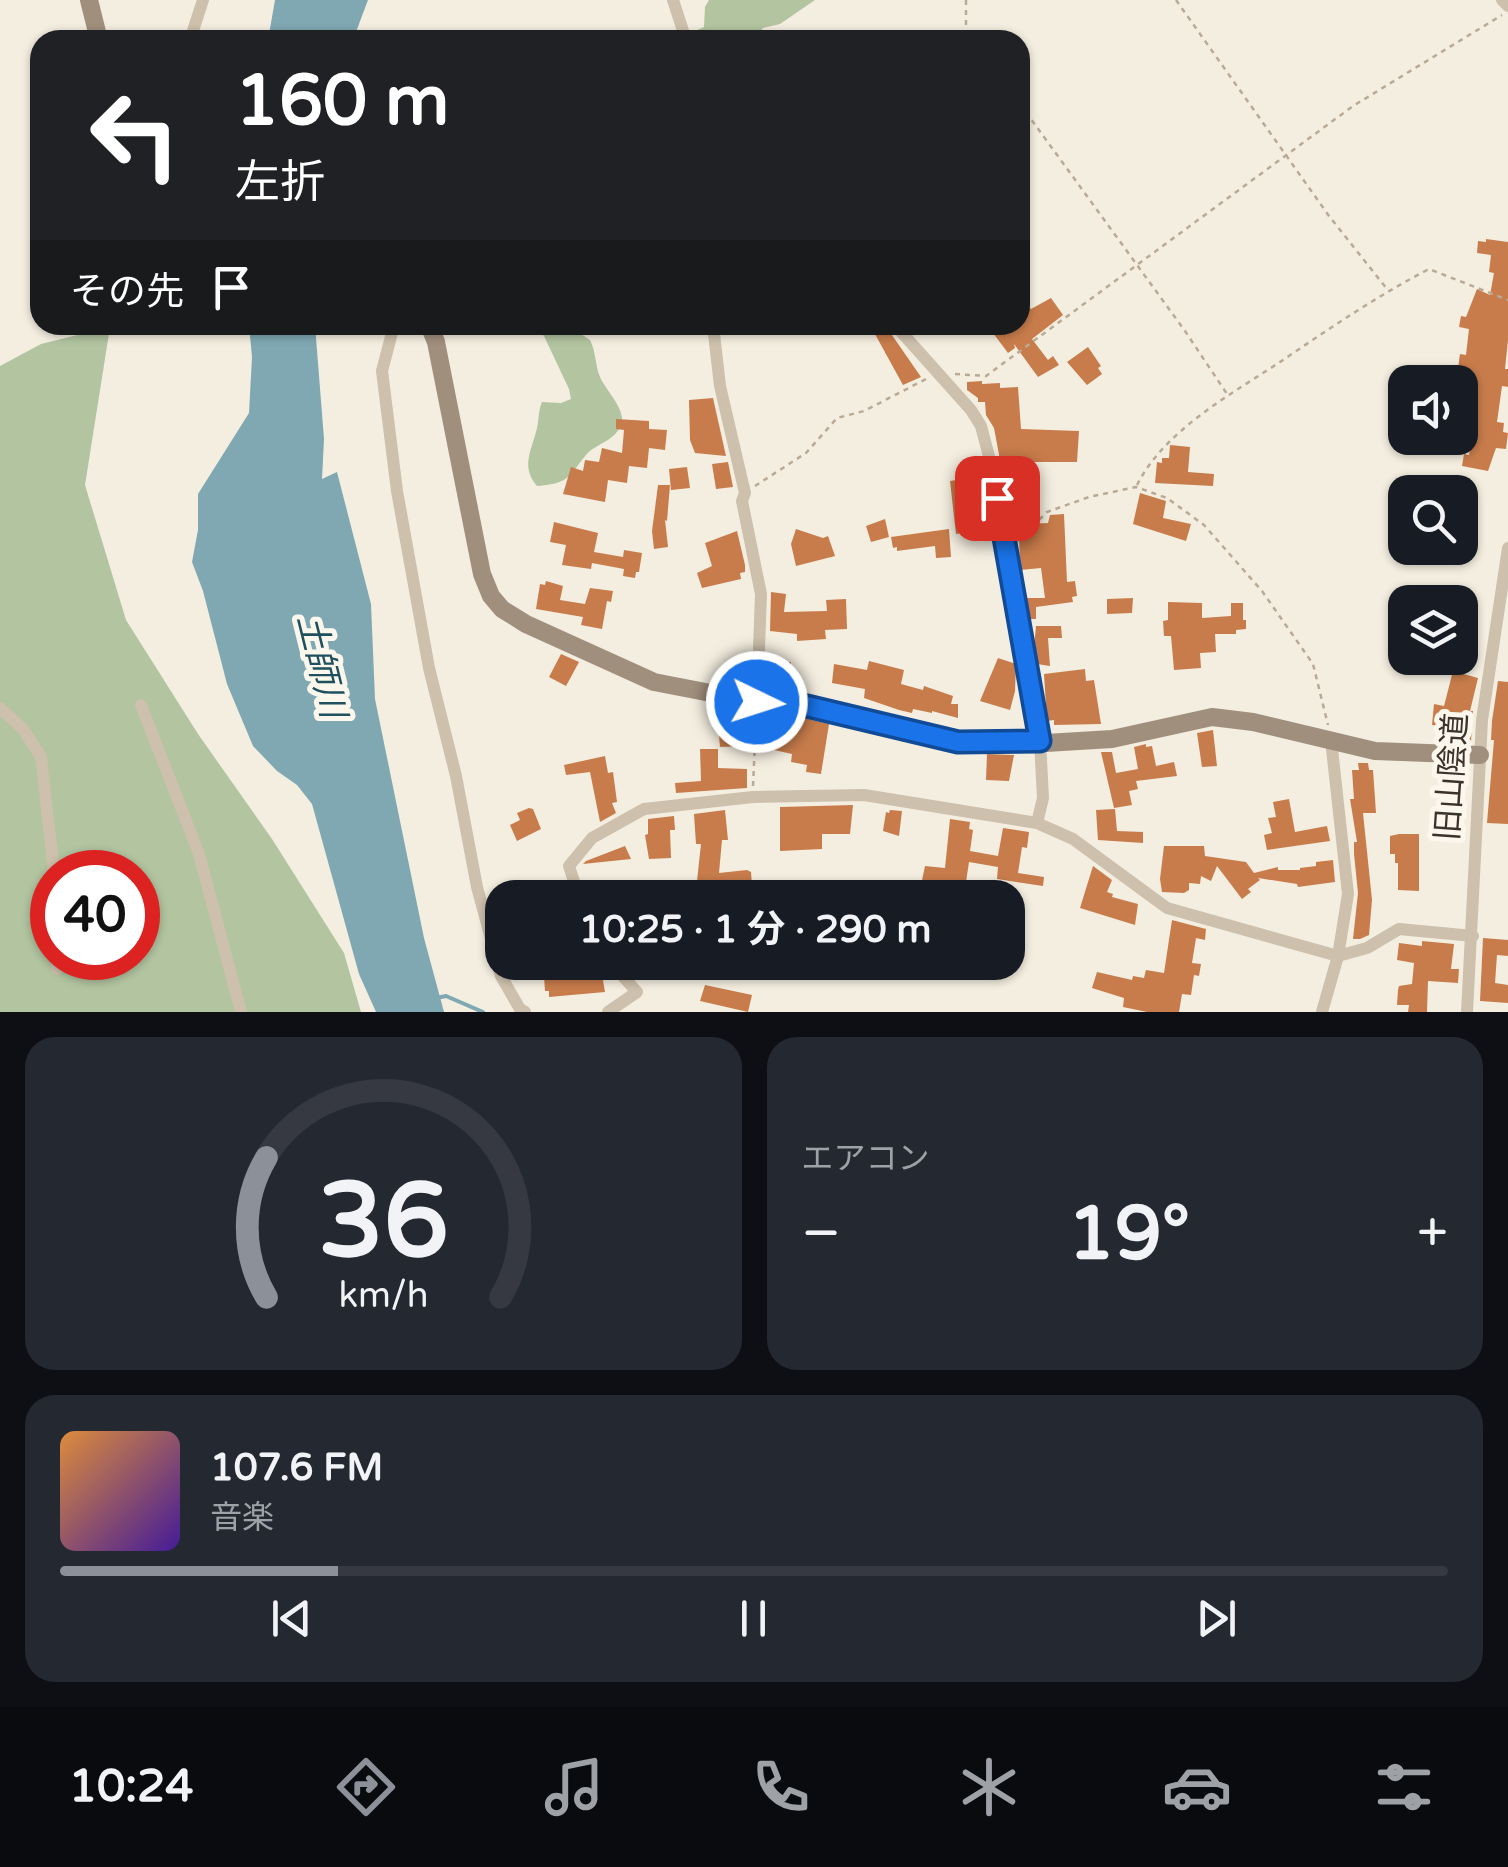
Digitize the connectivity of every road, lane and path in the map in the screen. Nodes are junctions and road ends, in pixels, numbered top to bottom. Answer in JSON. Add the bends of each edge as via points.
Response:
{"nodes":[{"id":1,"x":89,"y":0,"type":"edge"},
{"id":2,"x":203,"y":0,"type":"edge"},
{"id":3,"x":966,"y":0,"type":"edge"},
{"id":4,"x":1176,"y":0,"type":"edge"},
{"id":5,"x":1502,"y":0,"type":"edge"},
{"id":6,"x":676,"y":1,"type":"edge"},
{"id":7,"x":1508,"y":8,"type":"edge"},
{"id":8,"x":96,"y":30,"type":"edge"},
{"id":9,"x":193,"y":30,"type":"edge"},
{"id":10,"x":683,"y":30,"type":"edge"},
{"id":11,"x":966,"y":30,"type":"edge"},
{"id":12,"x":1030,"y":118,"type":"edge"},
{"id":13,"x":1287,"y":153,"type":"junction"},
{"id":14,"x":1135,"y":266,"type":"junction"},
{"id":15,"x":1388,"y":290,"type":"junction"},
{"id":16,"x":1508,"y":300,"type":"edge"},
{"id":17,"x":391,"y":335,"type":"edge"},
{"id":18,"x":433,"y":335,"type":"edge"},
{"id":19,"x":714,"y":335,"type":"edge"},
{"id":20,"x":904,"y":335,"type":"edge"},
{"id":21,"x":936,"y":373,"type":"junction"},
{"id":22,"x":1228,"y":396,"type":"junction"},
{"id":23,"x":1136,"y":487,"type":"junction"},
{"id":24,"x":744,"y":494,"type":"junction"},
{"id":25,"x":1508,"y":548,"type":"edge"},
{"id":26,"x":1006,"y":552,"type":"junction"},
{"id":27,"x":757,"y":702,"type":"junction"},
{"id":28,"x":140,"y":705,"type":"dead end"},
{"id":29,"x":0,"y":708,"type":"edge"},
{"id":30,"x":1332,"y":740,"type":"junction"},
{"id":31,"x":1040,"y":741,"type":"junction"},
{"id":32,"x":1480,"y":755,"type":"junction"},
{"id":33,"x":752,"y":797,"type":"junction"},
{"id":34,"x":1037,"y":823,"type":"junction"},
{"id":35,"x":52,"y":850,"type":"edge"},
{"id":36,"x":574,"y":880,"type":"edge"},
{"id":37,"x":1473,"y":936,"type":"junction"},
{"id":38,"x":1338,"y":956,"type":"junction"},
{"id":39,"x":624,"y":980,"type":"edge"},
{"id":40,"x":241,"y":1012,"type":"edge"},
{"id":41,"x":525,"y":1012,"type":"edge"},
{"id":42,"x":608,"y":1012,"type":"edge"},
{"id":43,"x":1322,"y":1012,"type":"edge"},
{"id":44,"x":1467,"y":1012,"type":"edge"}],
"edges":[{"from":1,"to":8,"type":"street"},
{"from":2,"to":9,"type":"street"},
{"from":3,"to":11,"type":"path"},
{"from":4,"to":13,"type":"path"},
{"from":5,"to":7,"type":"street"},
{"from":6,"to":10,"type":"street"},
{"from":7,"to":13,"type":"path"},
{"from":12,"to":14,"type":"path"},
{"from":13,"to":14,"type":"path"},
{"from":13,"to":15,"type":"path"},
{"from":14,"to":21,"type":"path","via":[[986,376]]},
{"from":14,"to":22,"type":"path"},
{"from":15,"to":16,"type":"path","via":[[1429,269]]},
{"from":15,"to":22,"type":"path"},
{"from":17,"to":41,"type":"street","via":[[382,372],[426,648],[500,976]]},
{"from":18,"to":27,"type":"street","via":[[482,574],[502,609],[654,682]]},
{"from":19,"to":24,"type":"street"},
{"from":20,"to":21,"type":"street"},
{"from":21,"to":24,"type":"path","via":[[837,418],[806,453]]},
{"from":21,"to":26,"type":"street","via":[[980,426]]},
{"from":22,"to":23,"type":"path","via":[[1154,456]]},
{"from":23,"to":26,"type":"path","via":[[1047,512]]},
{"from":23,"to":30,"type":"path","via":[[1167,498],[1204,526],[1262,591],[1313,664]]},
{"from":24,"to":27,"type":"street","via":[[761,594]]},
{"from":25,"to":32,"type":"street","name":"旧山陰道"},
{"from":26,"to":31,"type":"street"},
{"from":27,"to":31,"type":"street","via":[[790,702],[958,742]]},
{"from":27,"to":33,"type":"path"},
{"from":28,"to":40,"type":"street","via":[[200,854]]},
{"from":29,"to":35,"type":"street","via":[[41,757]]},
{"from":30,"to":31,"type":"street","via":[[1212,717],[1112,739]]},
{"from":30,"to":32,"type":"street","via":[[1375,752]]},
{"from":30,"to":38,"type":"street","via":[[1348,894]]},
{"from":31,"to":34,"type":"street","via":[[1043,798]]},
{"from":32,"to":37,"type":"street","name":"旧山陰道"},
{"from":33,"to":34,"type":"street","via":[[864,795]]},
{"from":33,"to":36,"type":"street","via":[[644,809],[592,838],[569,866]]},
{"from":34,"to":38,"type":"street","via":[[1074,839],[1167,908]]},
{"from":37,"to":38,"type":"street","via":[[1399,929]]},
{"from":37,"to":44,"type":"street","name":"旧山陰道"},
{"from":38,"to":43,"type":"street"},
{"from":39,"to":42,"type":"street","via":[[637,992]]}]}
